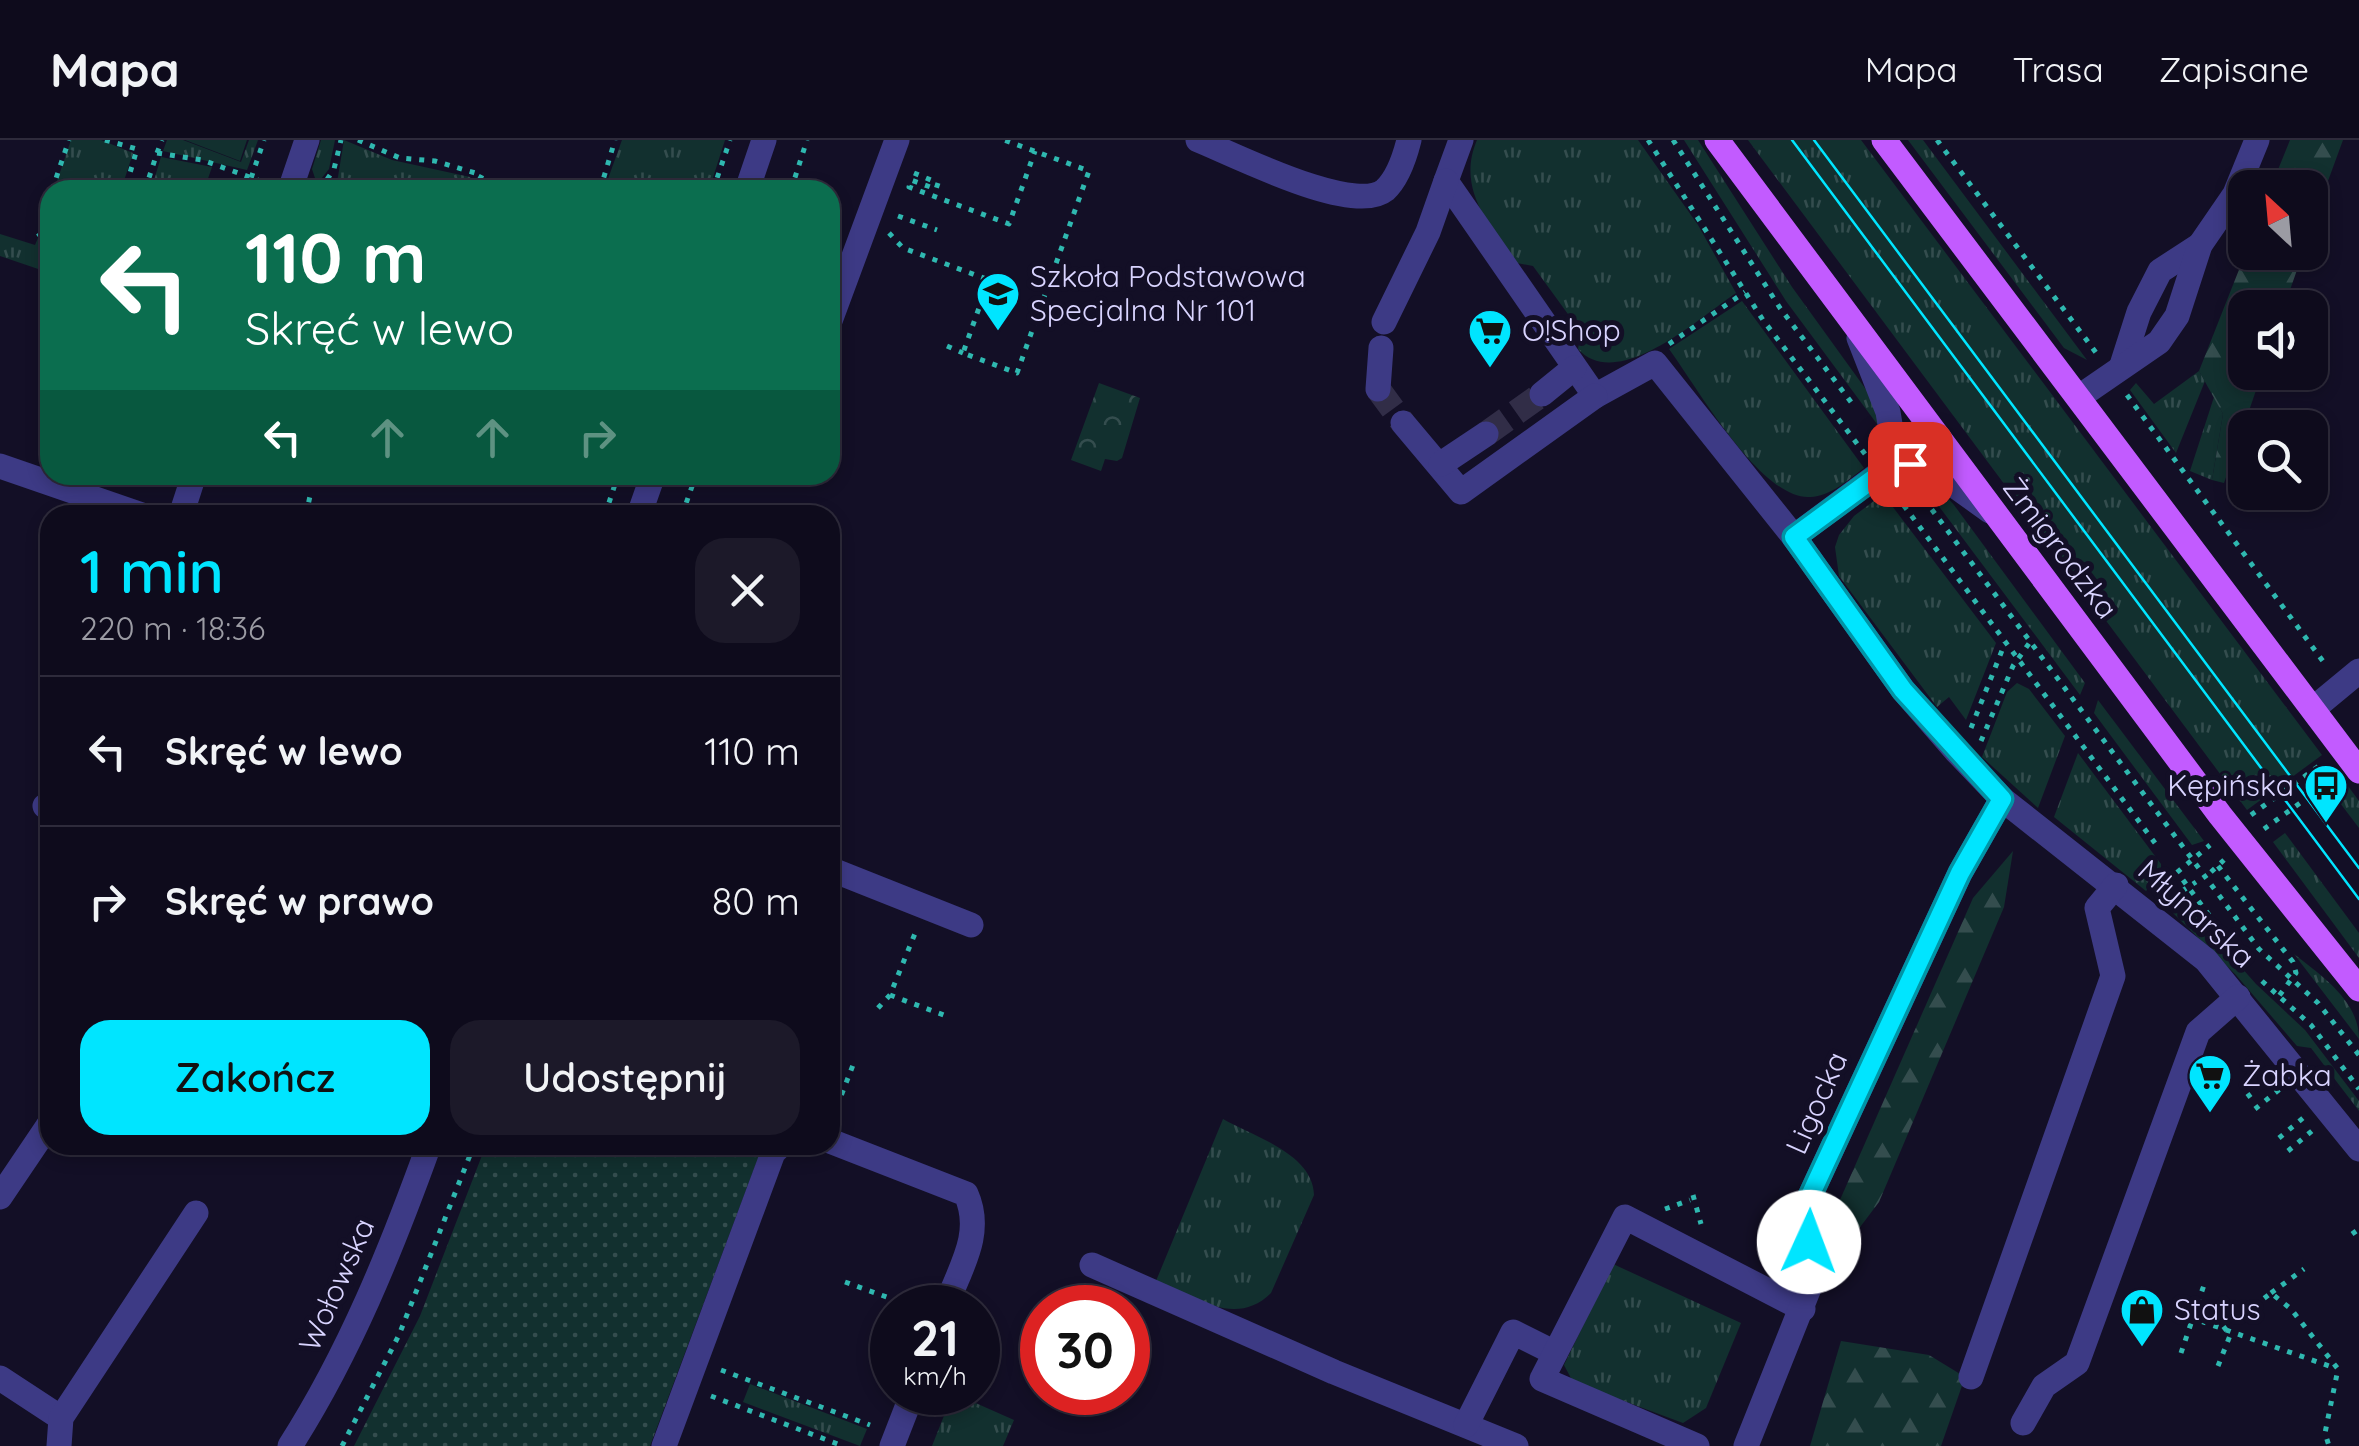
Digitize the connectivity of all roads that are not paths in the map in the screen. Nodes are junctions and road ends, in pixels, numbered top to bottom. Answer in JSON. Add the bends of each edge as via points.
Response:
{"nodes":[{"id":1,"x":306,"y":140,"type":"edge"},
{"id":2,"x":764,"y":140,"type":"edge"},
{"id":3,"x":896,"y":140,"type":"edge"},
{"id":4,"x":1198,"y":140,"type":"edge"},
{"id":5,"x":1259,"y":140,"type":"edge"},
{"id":6,"x":1409,"y":140,"type":"edge"},
{"id":7,"x":1460,"y":140,"type":"edge"},
{"id":8,"x":1718,"y":140,"type":"edge"},
{"id":9,"x":1884,"y":140,"type":"edge"},
{"id":10,"x":2257,"y":140,"type":"edge"},
{"id":11,"x":1238,"y":156,"type":"junction"},
{"id":12,"x":287,"y":180,"type":"edge"},
{"id":13,"x":750,"y":180,"type":"edge"},
{"id":14,"x":1446,"y":181,"type":"junction"},
{"id":15,"x":2200,"y":244,"type":"junction"},
{"id":16,"x":840,"y":293,"type":"edge"},
{"id":17,"x":1855,"y":329,"type":"junction"},
{"id":18,"x":1574,"y":368,"type":"junction"},
{"id":19,"x":2117,"y":369,"type":"junction"},
{"id":20,"x":1378,"y":389,"type":"tunnel mouth"},
{"id":21,"x":1542,"y":394,"type":"tunnel mouth"},
{"id":22,"x":1594,"y":396,"type":"junction"},
{"id":23,"x":2079,"y":397,"type":"junction"},
{"id":24,"x":1402,"y":423,"type":"tunnel mouth"},
{"id":25,"x":1486,"y":434,"type":"tunnel mouth"},
{"id":26,"x":1884,"y":462,"type":"junction"},
{"id":27,"x":1441,"y":464,"type":"junction"},
{"id":28,"x":0,"y":466,"type":"edge"},
{"id":29,"x":40,"y":480,"type":"edge"},
{"id":30,"x":55,"y":485,"type":"edge"},
{"id":31,"x":113,"y":505,"type":"edge"},
{"id":32,"x":1990,"y":511,"type":"junction"},
{"id":33,"x":1794,"y":537,"type":"junction"},
{"id":34,"x":2357,"y":672,"type":"edge"},
{"id":35,"x":2314,"y":709,"type":"junction"},
{"id":36,"x":2347,"y":764,"type":"edge"},
{"id":37,"x":2002,"y":799,"type":"junction"},
{"id":38,"x":840,"y":873,"type":"edge"},
{"id":39,"x":2116,"y":885,"type":"junction"},
{"id":40,"x":971,"y":925,"type":"dead end"},
{"id":41,"x":2359,"y":989,"type":"edge"},
{"id":42,"x":2238,"y":997,"type":"junction"},
{"id":43,"x":40,"y":1138,"type":"edge"},
{"id":44,"x":840,"y":1145,"type":"edge"},
{"id":45,"x":2359,"y":1149,"type":"edge"},
{"id":46,"x":425,"y":1155,"type":"edge"},
{"id":47,"x":772,"y":1155,"type":"edge"},
{"id":48,"x":0,"y":1196,"type":"edge"},
{"id":49,"x":196,"y":1212,"type":"dead end"},
{"id":50,"x":1092,"y":1264,"type":"dead end"},
{"id":51,"x":954,"y":1285,"type":"edge"},
{"id":52,"x":1803,"y":1309,"type":"junction"},
{"id":53,"x":1555,"y":1353,"type":"junction"},
{"id":54,"x":1971,"y":1377,"type":"dead end"},
{"id":55,"x":0,"y":1378,"type":"edge"},
{"id":56,"x":898,"y":1415,"type":"edge"},
{"id":57,"x":61,"y":1418,"type":"junction"},
{"id":58,"x":2023,"y":1422,"type":"dead end"},
{"id":59,"x":1466,"y":1425,"type":"junction"},
{"id":60,"x":880,"y":1443,"type":"edge"},
{"id":61,"x":59,"y":1446,"type":"edge"},
{"id":62,"x":290,"y":1446,"type":"edge"},
{"id":63,"x":664,"y":1446,"type":"edge"},
{"id":64,"x":1516,"y":1446,"type":"edge"},
{"id":65,"x":1698,"y":1446,"type":"edge"},
{"id":66,"x":1746,"y":1446,"type":"edge"}],
"edges":[{"from":1,"to":12,"type":"street"},
{"from":2,"to":13,"type":"street"},
{"from":3,"to":16,"type":"street"},
{"from":4,"to":11,"type":"street"},
{"from":5,"to":11,"type":"street"},
{"from":6,"to":11,"type":"street","via":[[1385,190],[1366,198],[1332,194]]},
{"from":7,"to":14,"type":"street"},
{"from":8,"to":17,"type":"main road","name":"Żmigrodzka"},
{"from":9,"to":23,"type":"main road"},
{"from":10,"to":15,"type":"street","via":[[2235,194]]},
{"from":14,"to":18,"type":"street"},
{"from":14,"to":20,"type":"street","via":[[1383,335]]},
{"from":15,"to":19,"type":"street","via":[[2160,271]]},
{"from":15,"to":19,"type":"street","via":[[2177,316],[2159,342]]},
{"from":17,"to":26,"type":"street","via":[[1888,412]]},
{"from":17,"to":32,"type":"main road","name":"Żmigrodzka"},
{"from":18,"to":21,"type":"street"},
{"from":18,"to":22,"type":"street"},
{"from":19,"to":23,"type":"street"},
{"from":22,"to":27,"type":"street","via":[[1462,492]]},
{"from":22,"to":33,"type":"street","name":"Młynarska","via":[[1655,364]]},
{"from":23,"to":35,"type":"main road"},
{"from":24,"to":27,"type":"street"},
{"from":25,"to":27,"type":"street"},
{"from":26,"to":32,"type":"street","via":[[1930,468]]},
{"from":26,"to":33,"type":"street"},
{"from":28,"to":29,"type":"street"},
{"from":30,"to":31,"type":"street"},
{"from":32,"to":41,"type":"main road","name":"Żmigrodzka"},
{"from":33,"to":37,"type":"street","name":"Młynarska","via":[[1903,690],[1968,754]]},
{"from":34,"to":35,"type":"street"},
{"from":35,"to":36,"type":"main road"},
{"from":37,"to":39,"type":"street","name":"Młynarska"},
{"from":37,"to":52,"type":"street","name":"Ligocka","via":[[1960,873],[1803,1211],[1815,1273]]},
{"from":38,"to":40,"type":"street"},
{"from":39,"to":42,"type":"street","name":"Młynarska","via":[[2151,906]]},
{"from":39,"to":54,"type":"street","via":[[2097,908],[2114,976]]},
{"from":42,"to":45,"type":"street","name":"Młynarska"},
{"from":42,"to":58,"type":"street","via":[[2198,1032],[2076,1363],[2044,1386]]},
{"from":43,"to":48,"type":"street"},
{"from":44,"to":51,"type":"street","via":[[966,1194],[976,1215],[974,1232]]},
{"from":46,"to":62,"type":"street","name":"Wołowska","via":[[344,1354]]},
{"from":47,"to":63,"type":"street"},
{"from":49,"to":57,"type":"street"},
{"from":50,"to":59,"type":"street"},
{"from":52,"to":53,"type":"street","via":[[1625,1217]]},
{"from":52,"to":66,"type":"street","name":"Ligocka"},
{"from":53,"to":59,"type":"street","via":[[1513,1332]]},
{"from":53,"to":65,"type":"street","via":[[1542,1379]]},
{"from":55,"to":57,"type":"street"},
{"from":56,"to":60,"type":"street"},
{"from":57,"to":61,"type":"street"},
{"from":59,"to":64,"type":"street"}]}
